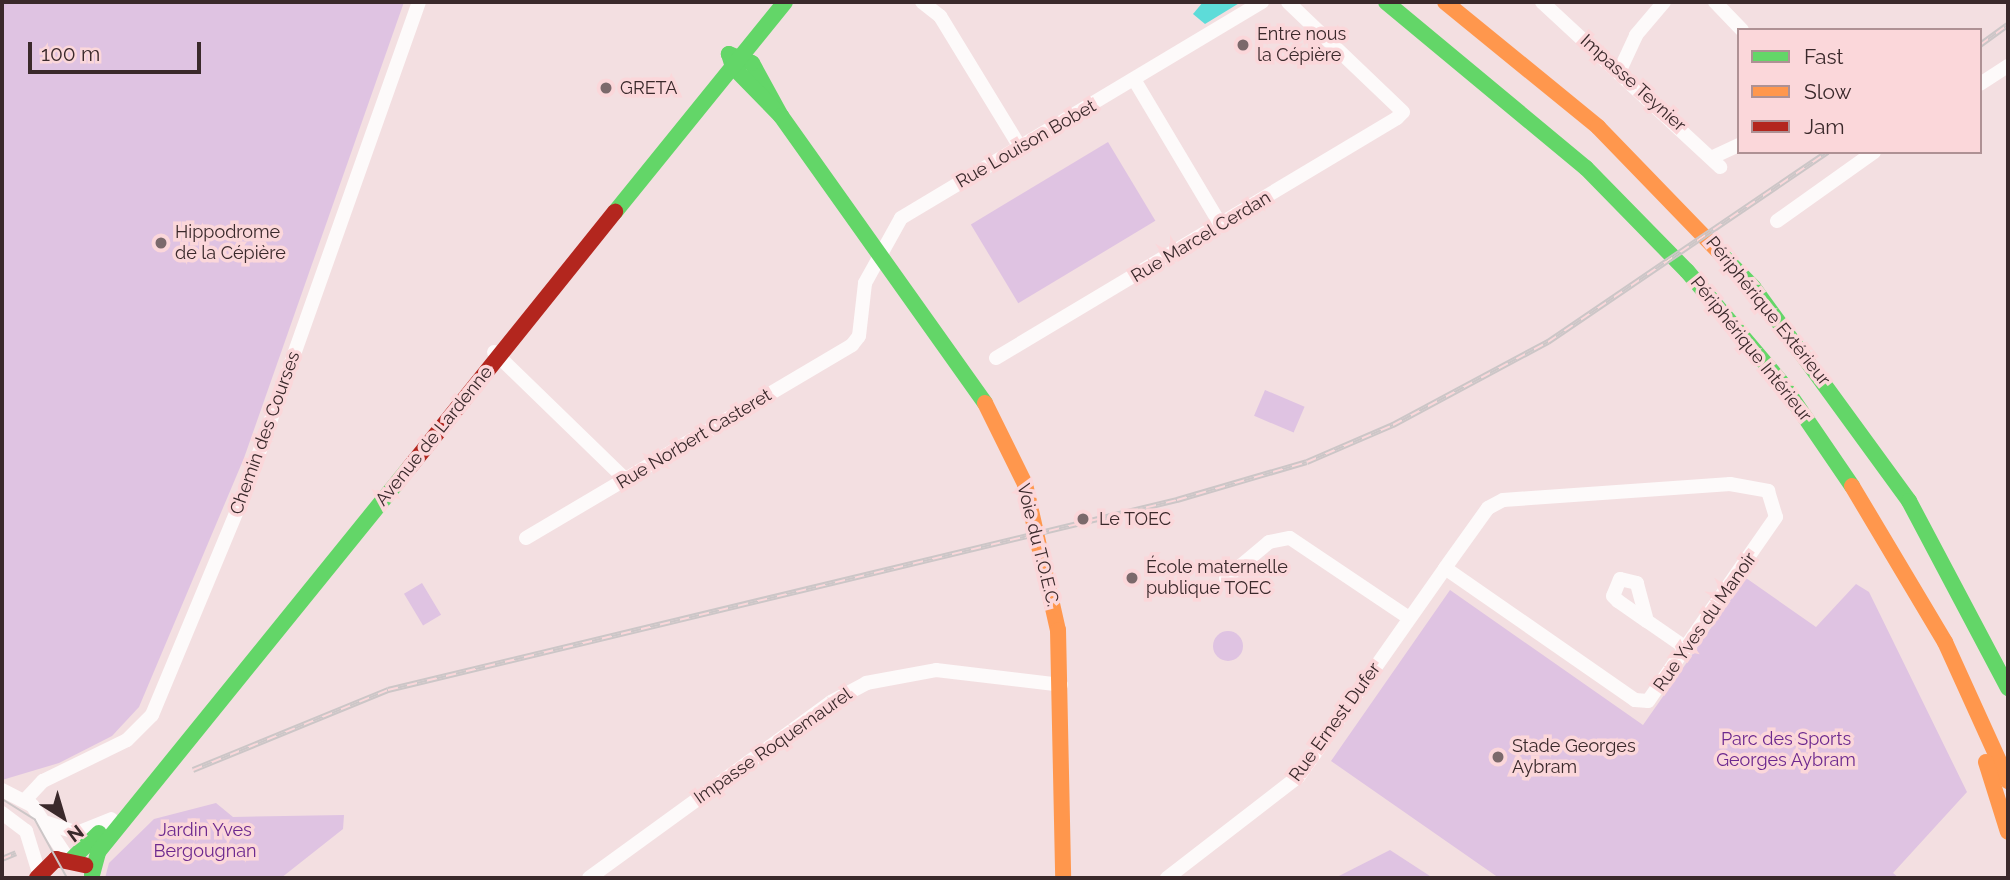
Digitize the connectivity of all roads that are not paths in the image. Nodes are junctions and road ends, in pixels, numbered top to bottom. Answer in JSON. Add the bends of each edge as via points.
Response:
{"nodes":[{"id":1,"x":419,"y":2,"type":"edge"},
{"id":2,"x":772,"y":2,"type":"edge"},
{"id":3,"x":785,"y":2,"type":"edge"},
{"id":4,"x":922,"y":2,"type":"edge"},
{"id":5,"x":1262,"y":2,"type":"edge"},
{"id":6,"x":1288,"y":2,"type":"edge"},
{"id":7,"x":1387,"y":2,"type":"edge"},
{"id":8,"x":1445,"y":2,"type":"edge"},
{"id":9,"x":1542,"y":2,"type":"edge"},
{"id":10,"x":1664,"y":2,"type":"edge"},
{"id":11,"x":1715,"y":2,"type":"edge"},
{"id":12,"x":1740,"y":28,"type":"edge"},
{"id":13,"x":735,"y":58,"type":"junction"},
{"id":14,"x":2008,"y":66,"type":"edge"},
{"id":15,"x":1620,"y":70,"type":"junction"},
{"id":16,"x":1135,"y":81,"type":"junction"},
{"id":17,"x":1982,"y":83,"type":"edge"},
{"id":18,"x":1020,"y":147,"type":"junction"},
{"id":19,"x":1737,"y":147,"type":"edge"},
{"id":20,"x":1871,"y":154,"type":"edge"},
{"id":21,"x":1777,"y":221,"type":"dead end"},
{"id":22,"x":1221,"y":225,"type":"junction"},
{"id":23,"x":878,"y":254,"type":"junction"},
{"id":24,"x":859,"y":336,"type":"joint"},
{"id":25,"x":497,"y":354,"type":"junction"},
{"id":26,"x":996,"y":358,"type":"dead end"},
{"id":27,"x":625,"y":479,"type":"junction"},
{"id":28,"x":526,"y":538,"type":"dead end"},
{"id":29,"x":1445,"y":568,"type":"junction"},
{"id":30,"x":1226,"y":578,"type":"dead end"},
{"id":31,"x":1409,"y":618,"type":"junction"},
{"id":32,"x":1647,"y":621,"type":"dead end"},
{"id":33,"x":1686,"y":649,"type":"junction"},
{"id":34,"x":1061,"y":685,"type":"junction"},
{"id":35,"x":2008,"y":688,"type":"edge"},
{"id":36,"x":1976,"y":710,"type":"junction"},
{"id":37,"x":2008,"y":782,"type":"edge"},
{"id":38,"x":2,"y":790,"type":"edge"},
{"id":39,"x":26,"y":799,"type":"junction"},
{"id":40,"x":2,"y":813,"type":"edge"},
{"id":41,"x":111,"y":819,"type":"junction"},
{"id":42,"x":47,"y":822,"type":"junction"},
{"id":43,"x":2008,"y":832,"type":"edge"},
{"id":44,"x":70,"y":858,"type":"junction"},
{"id":45,"x":38,"y":876,"type":"edge"},
{"id":46,"x":93,"y":877,"type":"edge"},
{"id":47,"x":589,"y":878,"type":"edge"},
{"id":48,"x":1063,"y":878,"type":"edge"},
{"id":49,"x":1167,"y":878,"type":"edge"}],
"edges":[{"from":1,"to":39,"type":"street","name":"Chemin des Courses","via":[[248,484],[152,715],[127,740],[35,785]]},
{"from":2,"to":13,"type":"main road","name":"Avenue de Lardenne"},
{"from":3,"to":13,"type":"main road","name":"Avenue de Lardenne"},
{"from":4,"to":18,"type":"street","via":[[940,16]]},
{"from":5,"to":16,"type":"street","name":"Rue Louison Bobet"},
{"from":6,"to":22,"type":"street","name":"Rue Marcel Cerdan","via":[[1402,111],[1386,128]]},
{"from":7,"to":36,"type":"main road","name":"Périphérique Intérieur","via":[[1586,168],[1733,323],[1858,491],[1945,642]]},
{"from":8,"to":35,"type":"main road","name":"Périphérique Extérieur","via":[[1598,127],[1761,297],[1909,501]]},
{"from":9,"to":15,"type":"street","name":"Impasse Teynier"},
{"from":10,"to":15,"type":"street","via":[[1636,35]]},
{"from":11,"to":12,"type":"street"},
{"from":13,"to":23,"type":"main road","name":"Voie du T.O.E.C."},
{"from":13,"to":25,"type":"main road","name":"Avenue de Lardenne"},
{"from":14,"to":17,"type":"street"},
{"from":15,"to":19,"type":"street","name":"Impasse Teynier","via":[[1717,162]]},
{"from":16,"to":18,"type":"street","name":"Rue Louison Bobet"},
{"from":16,"to":22,"type":"street"},
{"from":18,"to":23,"type":"street","name":"Rue Louison Bobet","via":[[901,218]]},
{"from":20,"to":21,"type":"street"},
{"from":22,"to":26,"type":"street","name":"Rue Marcel Cerdan"},
{"from":23,"to":24,"type":"street","name":"Rue Louison Bobet","via":[[861,293]]},
{"from":23,"to":34,"type":"main road","name":"Voie du T.O.E.C.","via":[[987,406],[1016,460],[1050,587]]},
{"from":24,"to":27,"type":"street","name":"Rue Norbert Casteret"},
{"from":25,"to":27,"type":"street"},
{"from":25,"to":41,"type":"main road","name":"Avenue de Lardenne"},
{"from":25,"to":46,"type":"main road","name":"Avenue de Lardenne","via":[[98,852]]},
{"from":27,"to":28,"type":"street","name":"Rue Norbert Casteret"},
{"from":29,"to":31,"type":"street","name":"Rue Ernest Dufer"},
{"from":29,"to":33,"type":"street","name":"Rue Yves du Manoir","via":[[1642,703]]},
{"from":29,"to":33,"type":"street","name":"Rue Yves du Manoir","via":[[1488,508],[1503,500],[1627,487],[1730,484],[1768,491],[1778,511],[1773,523]]},
{"from":30,"to":31,"type":"street","via":[[1269,542],[1290,538]]},
{"from":31,"to":49,"type":"street","name":"Rue Ernest Dufer","via":[[1299,776]]},
{"from":32,"to":33,"type":"street"},
{"from":34,"to":47,"type":"street","name":"Impasse Roquemaurel","via":[[936,670],[866,683],[822,708]]},
{"from":34,"to":48,"type":"main road","name":"Voie du T.O.E.C.","via":[[1057,816]]},
{"from":36,"to":37,"type":"main road","name":"Périphérique Intérieur"},
{"from":36,"to":43,"type":"main road"},
{"from":38,"to":39,"type":"street"},
{"from":39,"to":42,"type":"street"},
{"from":40,"to":45,"type":"street","via":[[26,831]]},
{"from":41,"to":42,"type":"street","via":[[77,833]]},
{"from":41,"to":44,"type":"main road","name":"Avenue de Lardenne"},
{"from":42,"to":44,"type":"street"},
{"from":44,"to":45,"type":"main road","name":"Avenue de Lardenne"},
{"from":44,"to":46,"type":"main road"}]}
